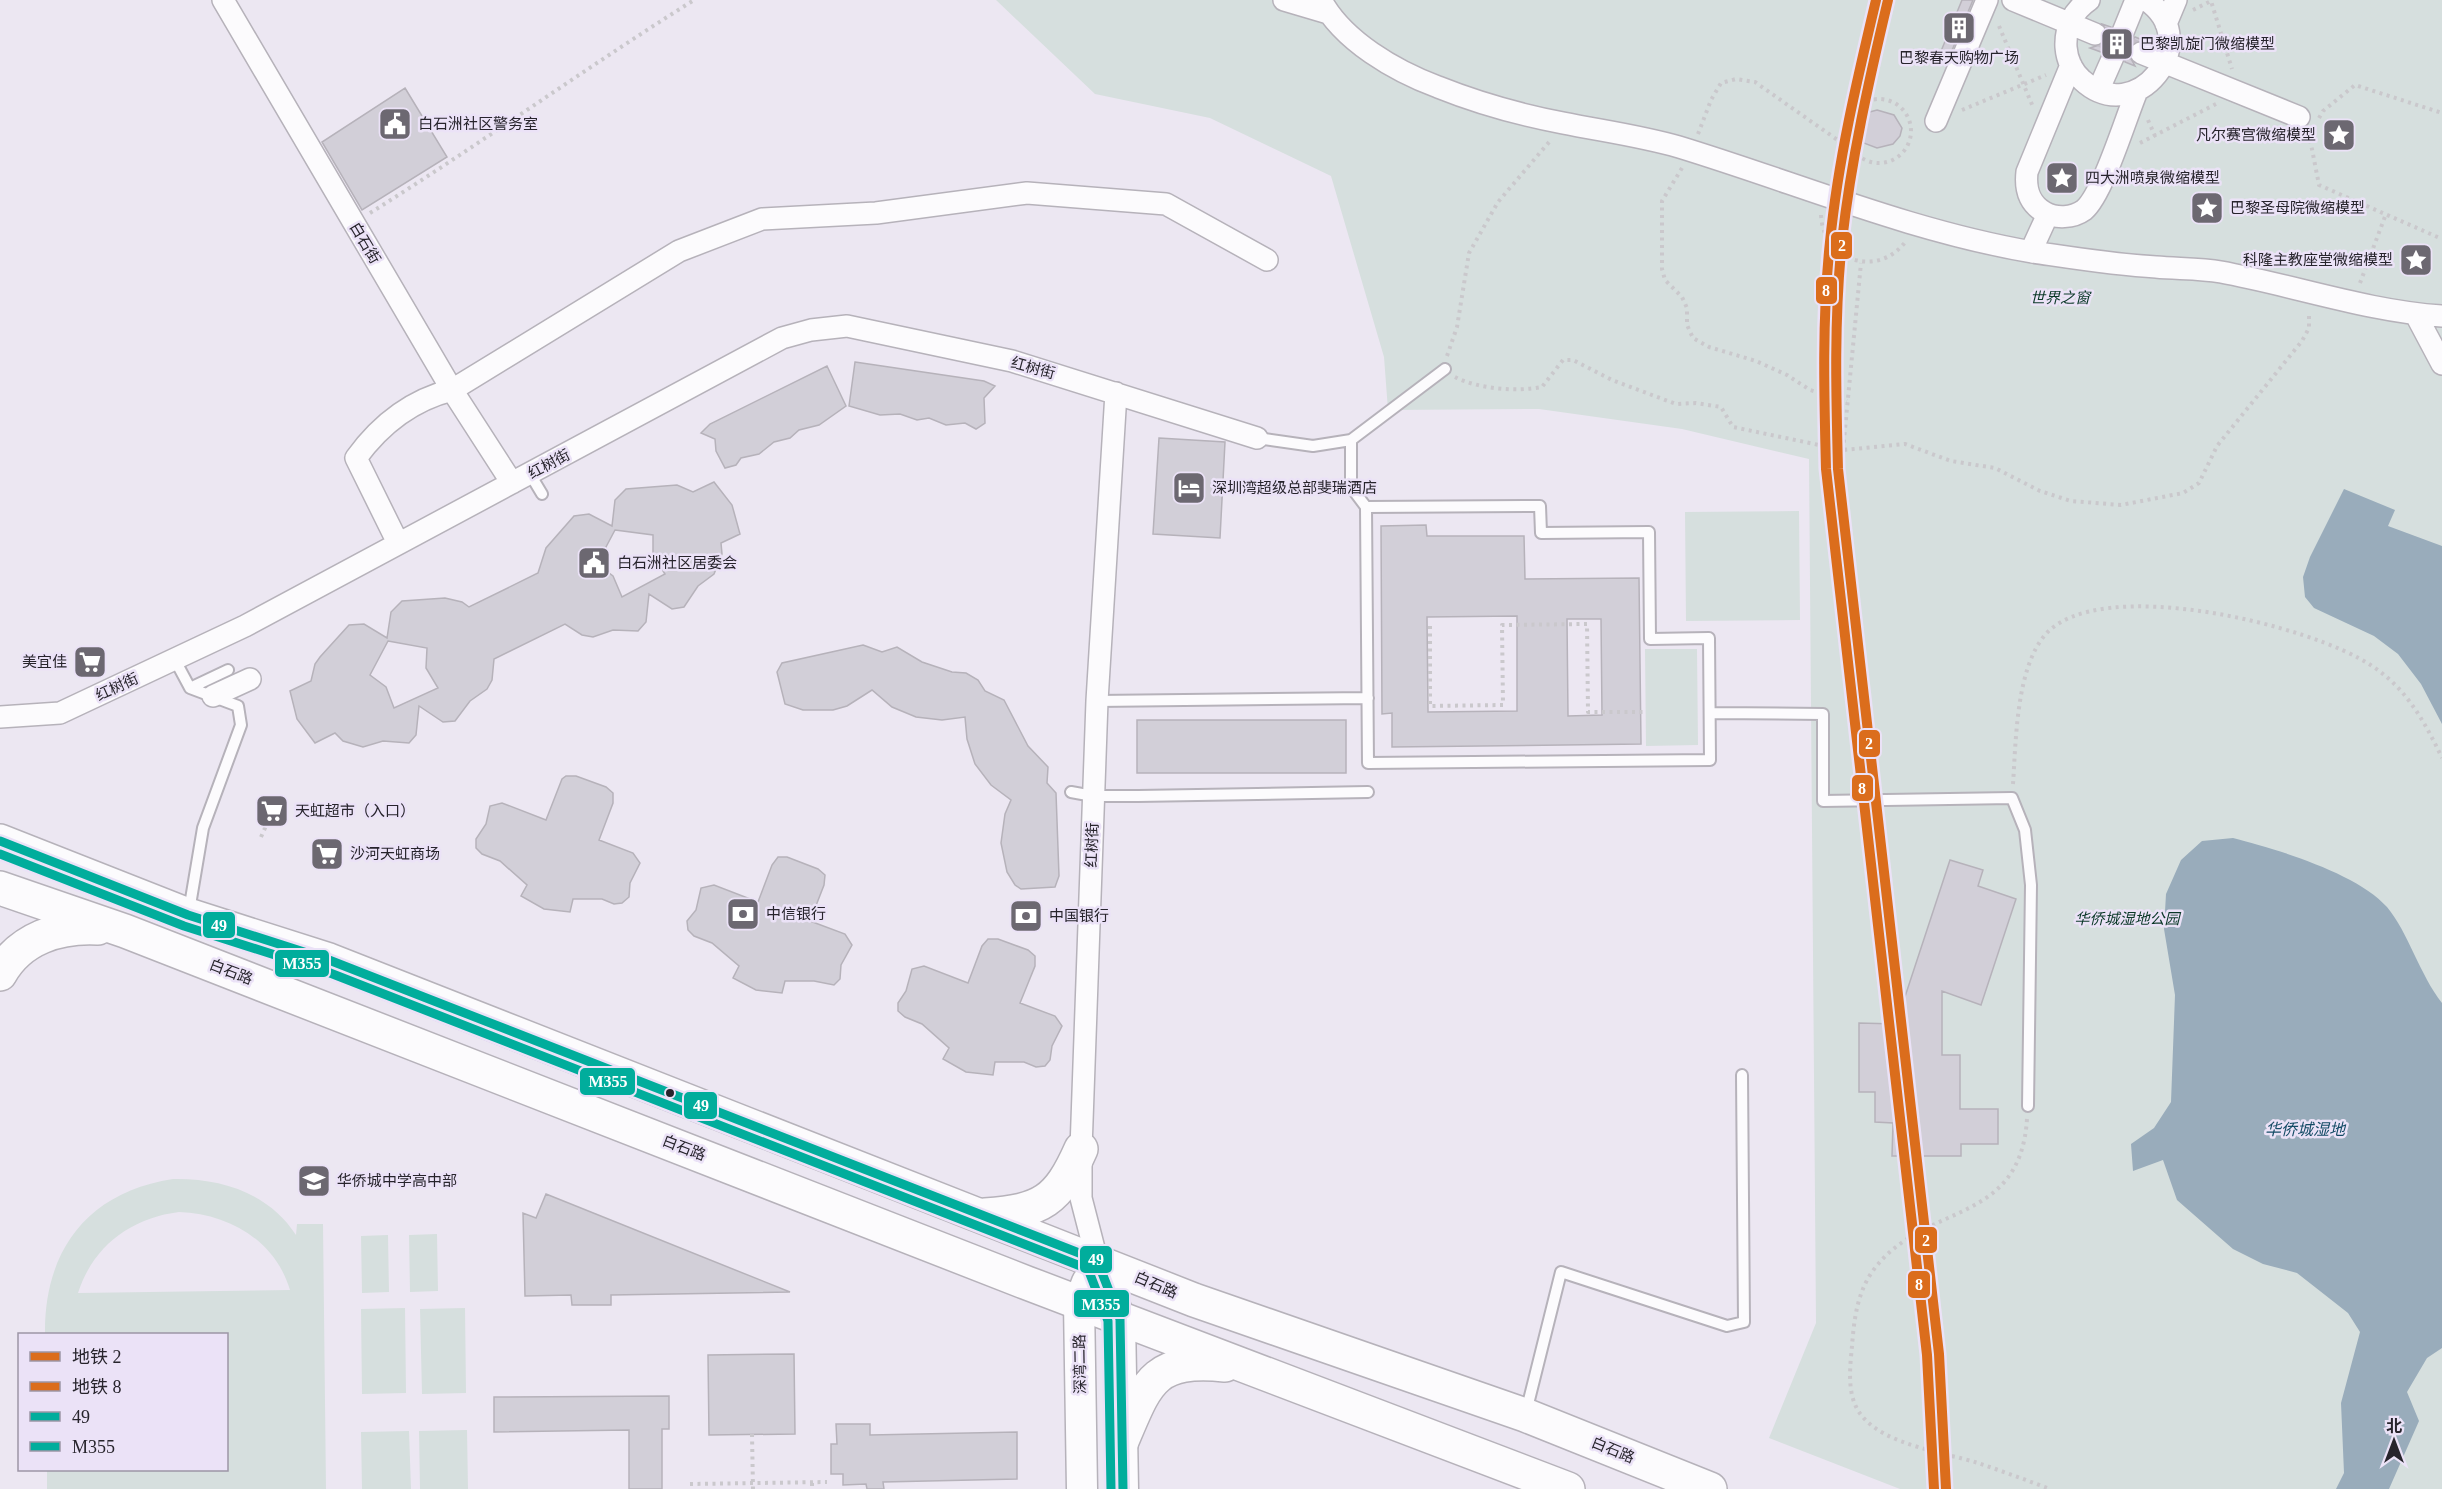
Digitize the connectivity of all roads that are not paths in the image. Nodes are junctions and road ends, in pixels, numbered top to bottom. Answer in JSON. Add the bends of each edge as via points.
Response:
{"nodes":[{"id":1,"x":224,"y":0,"type":"edge"},
{"id":2,"x":1284,"y":0,"type":"edge"},
{"id":3,"x":1987,"y":0,"type":"edge"},
{"id":4,"x":2013,"y":0,"type":"edge"},
{"id":5,"x":2089,"y":0,"type":"edge"},
{"id":6,"x":2136,"y":0,"type":"edge"},
{"id":7,"x":2146,"y":0,"type":"edge"},
{"id":8,"x":2176,"y":0,"type":"edge"},
{"id":9,"x":1325,"y":6,"type":"edge"},
{"id":10,"x":2069,"y":24,"type":"junction"},
{"id":11,"x":2166,"y":24,"type":"junction"},
{"id":12,"x":2123,"y":32,"type":"dead end"},
{"id":13,"x":2095,"y":34,"type":"tunnel mouth"},
{"id":14,"x":2141,"y":53,"type":"tunnel mouth"},
{"id":15,"x":2112,"y":57,"type":"dead end"},
{"id":16,"x":2165,"y":62,"type":"junction"},
{"id":17,"x":2071,"y":65,"type":"junction"},
{"id":18,"x":2098,"y":91,"type":"junction"},
{"id":19,"x":2137,"y":91,"type":"junction"},
{"id":20,"x":2299,"y":117,"type":"dead end"},
{"id":21,"x":1936,"y":121,"type":"road end"},
{"id":22,"x":2048,"y":214,"type":"junction"},
{"id":23,"x":2031,"y":251,"type":"junction"},
{"id":24,"x":1267,"y":260,"type":"dead end"},
{"id":25,"x":2416,"y":315,"type":"junction"},
{"id":26,"x":2442,"y":316,"type":"edge"},
{"id":27,"x":2442,"y":364,"type":"edge"},
{"id":28,"x":1445,"y":369,"type":"road end"},
{"id":29,"x":452,"y":390,"type":"junction"},
{"id":30,"x":1116,"y":393,"type":"junction"},
{"id":31,"x":1257,"y":438,"type":"joint"},
{"id":32,"x":1351,"y":440,"type":"junction"},
{"id":33,"x":521,"y":478,"type":"junction"},
{"id":34,"x":542,"y":494,"type":"dead end"},
{"id":35,"x":1366,"y":507,"type":"junction"},
{"id":36,"x":398,"y":543,"type":"junction"},
{"id":37,"x":175,"y":660,"type":"junction"},
{"id":38,"x":228,"y":670,"type":"dead end"},
{"id":39,"x":250,"y":679,"type":"dead end"},
{"id":40,"x":190,"y":688,"type":"junction"},
{"id":41,"x":213,"y":696,"type":"junction"},
{"id":42,"x":1368,"y":698,"type":"junction"},
{"id":43,"x":1097,"y":701,"type":"junction"},
{"id":44,"x":1710,"y":713,"type":"junction"},
{"id":45,"x":0,"y":717,"type":"edge"},
{"id":46,"x":1071,"y":792,"type":"dead end"},
{"id":47,"x":1368,"y":792,"type":"dead end"},
{"id":48,"x":1093,"y":796,"type":"junction"},
{"id":49,"x":0,"y":841,"type":"edge"},
{"id":50,"x":0,"y":888,"type":"edge"},
{"id":51,"x":189,"y":915,"type":"junction"},
{"id":52,"x":125,"y":931,"type":"junction"},
{"id":53,"x":0,"y":974,"type":"edge"},
{"id":54,"x":1742,"y":1075,"type":"dead end"},
{"id":55,"x":2028,"y":1106,"type":"road end"},
{"id":56,"x":1082,"y":1149,"type":"junction"},
{"id":57,"x":981,"y":1215,"type":"junction"},
{"id":58,"x":1097,"y":1260,"type":"junction"},
{"id":59,"x":1079,"y":1303,"type":"junction"},
{"id":60,"x":1120,"y":1319,"type":"junction"},
{"id":61,"x":1247,"y":1367,"type":"junction"},
{"id":62,"x":1525,"y":1415,"type":"junction"},
{"id":63,"x":1122,"y":1441,"type":"junction"},
{"id":64,"x":1082,"y":1489,"type":"edge"},
{"id":65,"x":1123,"y":1489,"type":"edge"},
{"id":66,"x":1568,"y":1489,"type":"edge"},
{"id":67,"x":1710,"y":1489,"type":"edge"}],
"edges":[{"from":1,"to":29,"type":"street","name":"白石街"},
{"from":2,"to":9,"type":"street"},
{"from":3,"to":21,"type":"street"},
{"from":4,"to":10,"type":"street"},
{"from":5,"to":10,"type":"street"},
{"from":6,"to":12,"type":"street"},
{"from":7,"to":11,"type":"street"},
{"from":8,"to":11,"type":"street"},
{"from":9,"to":23,"type":"street","via":[[1350,36],[1386,62],[1436,87],[1519,114],[1616,130],[1914,225]]},
{"from":10,"to":13,"type":"street"},
{"from":10,"to":17,"type":"street","via":[[2066,38]]},
{"from":11,"to":16,"type":"street","via":[[2169,51]]},
{"from":14,"to":16,"type":"street"},
{"from":15,"to":18,"type":"street"},
{"from":16,"to":19,"type":"street","via":[[2153,80]]},
{"from":16,"to":20,"type":"street"},
{"from":17,"to":18,"type":"street","via":[[2087,85]]},
{"from":17,"to":22,"type":"street","via":[[2027,172],[2032,201]]},
{"from":18,"to":19,"type":"street"},
{"from":19,"to":22,"type":"street","via":[[2097,192],[2084,210],[2066,217]]},
{"from":22,"to":23,"type":"street"},
{"from":23,"to":25,"type":"street","via":[[2214,271]]},
{"from":24,"to":29,"type":"street","via":[[1166,204],[1027,193],[876,213],[762,219],[679,251]]},
{"from":25,"to":26,"type":"street"},
{"from":25,"to":27,"type":"street"},
{"from":28,"to":32,"type":"lane"},
{"from":29,"to":33,"type":"street","name":"白石街"},
{"from":29,"to":36,"type":"street","via":[[431,395],[398,415],[371,437],[356,458]]},
{"from":30,"to":31,"type":"street","name":"红树街"},
{"from":30,"to":33,"type":"street","name":"红树街","via":[[1012,361],[847,326],[811,330],[782,338]]},
{"from":30,"to":43,"type":"street","name":"红树街"},
{"from":31,"to":32,"type":"lane","via":[[1313,446]]},
{"from":32,"to":35,"type":"lane","via":[[1351,487]]},
{"from":33,"to":34,"type":"lane"},
{"from":33,"to":36,"type":"street","name":"红树街"},
{"from":35,"to":42,"type":"lane"},
{"from":35,"to":44,"type":"lane","via":[[1540,506],[1541,533],[1649,532],[1650,639],[1709,638]]},
{"from":36,"to":37,"type":"street","name":"红树街"},
{"from":37,"to":40,"type":"lane"},
{"from":37,"to":45,"type":"street","name":"红树街","via":[[60,713]]},
{"from":38,"to":40,"type":"lane"},
{"from":39,"to":41,"type":"street"},
{"from":40,"to":41,"type":"lane"},
{"from":41,"to":51,"type":"lane","via":[[238,706],[241,724],[203,828]]},
{"from":42,"to":43,"type":"lane"},
{"from":42,"to":44,"type":"lane","via":[[1368,763],[1710,760]]},
{"from":43,"to":48,"type":"street","name":"红树街"},
{"from":44,"to":55,"type":"lane","via":[[1823,714],[1823,801],[2012,798],[2025,830],[2031,885]]},
{"from":46,"to":48,"type":"lane"},
{"from":47,"to":48,"type":"lane"},
{"from":48,"to":56,"type":"street","name":"红树街"},
{"from":49,"to":51,"type":"main road","name":"白石路"},
{"from":50,"to":52,"type":"main road","name":"白石路"},
{"from":51,"to":57,"type":"main road","name":"白石路","via":[[329,960]]},
{"from":52,"to":53,"type":"main road","via":[[77,927],[54,931],[15,954]]},
{"from":52,"to":59,"type":"main road","name":"白石路"},
{"from":54,"to":62,"type":"lane","via":[[1744,1322],[1727,1326],[1561,1272]]},
{"from":56,"to":57,"type":"main road","via":[[1069,1177],[1045,1202],[1005,1214]]},
{"from":56,"to":58,"type":"street","name":"红树街","via":[[1082,1198]]},
{"from":57,"to":58,"type":"main road","name":"白石路"},
{"from":58,"to":59,"type":"street","name":"深湾二路"},
{"from":58,"to":60,"type":"street"},
{"from":58,"to":62,"type":"main road","name":"白石路","via":[[1194,1300]]},
{"from":59,"to":60,"type":"main road","name":"白石路"},
{"from":59,"to":64,"type":"street","name":"深湾二路"},
{"from":60,"to":61,"type":"main road","name":"白石路"},
{"from":60,"to":63,"type":"street"},
{"from":61,"to":63,"type":"main road","via":[[1184,1365],[1160,1373],[1140,1399]]},
{"from":61,"to":66,"type":"main road","name":"白石路"},
{"from":62,"to":67,"type":"main road","name":"白石路"},
{"from":63,"to":65,"type":"street"}]}
